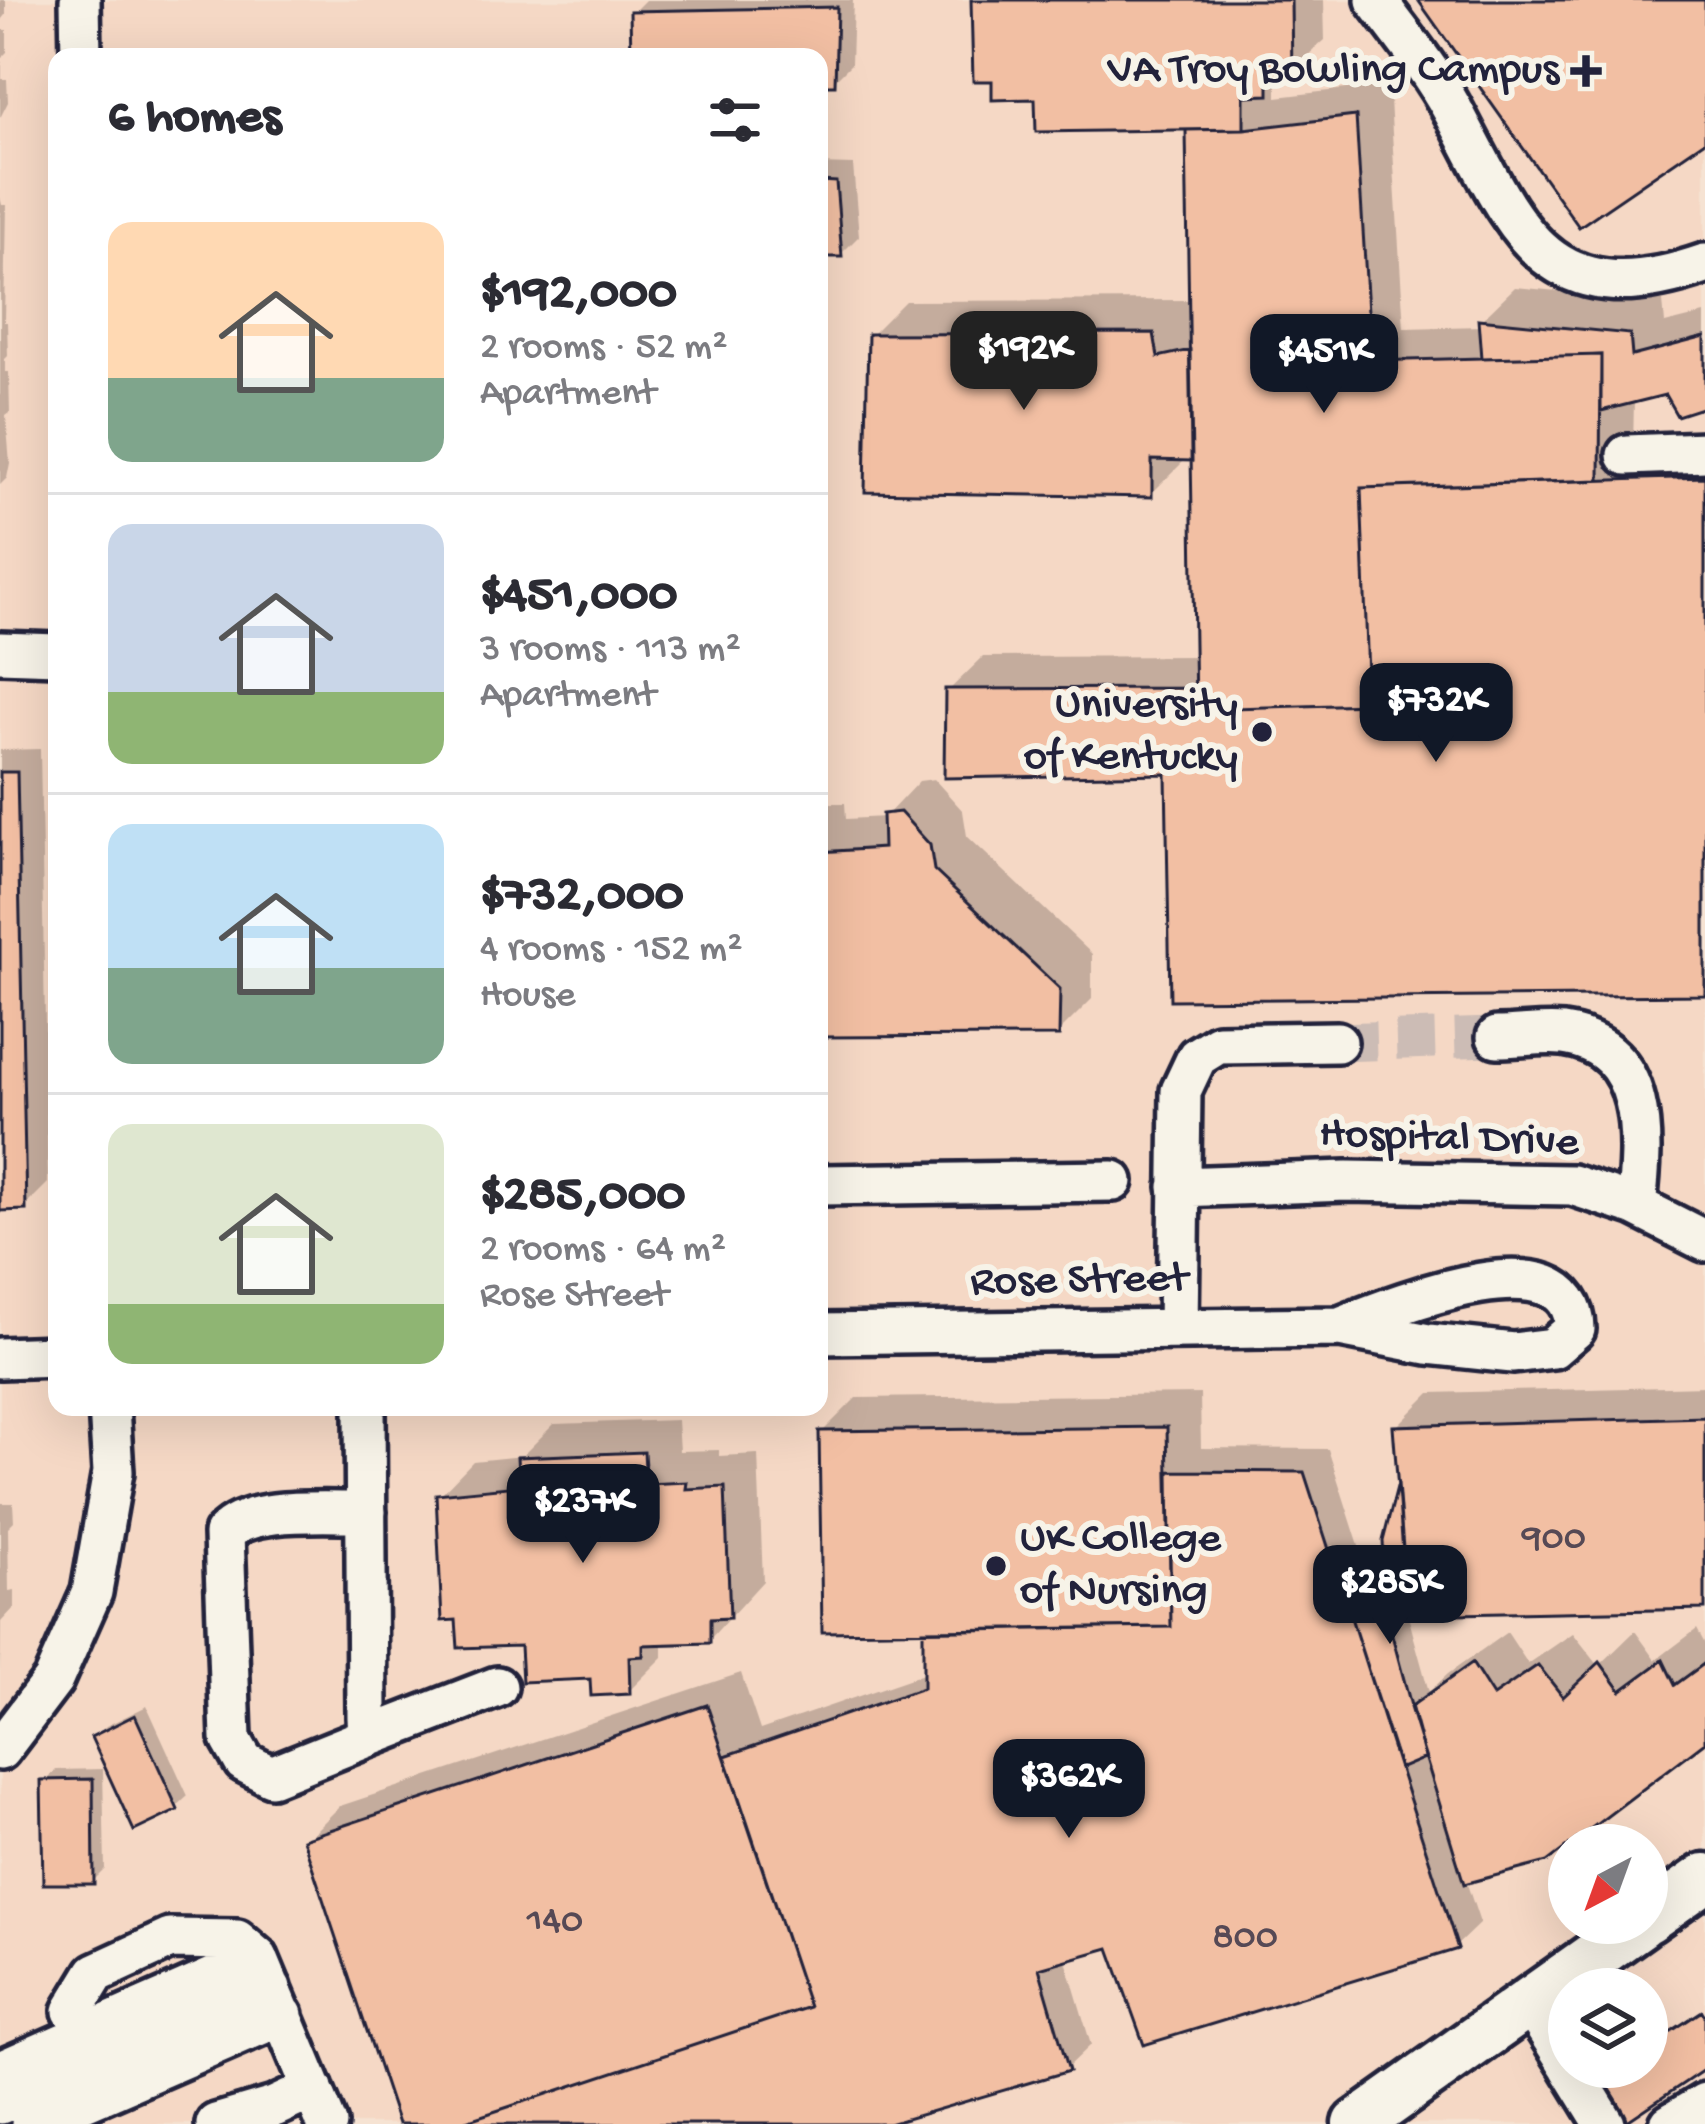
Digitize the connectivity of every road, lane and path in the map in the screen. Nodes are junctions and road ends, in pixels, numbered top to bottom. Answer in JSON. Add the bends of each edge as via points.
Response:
{"nodes":[{"id":1,"x":80,"y":0,"type":"edge"},
{"id":2,"x":1376,"y":0,"type":"edge"},
{"id":3,"x":81,"y":48,"type":"edge"},
{"id":4,"x":1705,"y":264,"type":"edge"},
{"id":5,"x":1705,"y":452,"type":"edge"},
{"id":6,"x":1627,"y":455,"type":"dead end"},
{"id":7,"x":0,"y":652,"type":"edge"},
{"id":8,"x":48,"y":654,"type":"edge"},
{"id":9,"x":1497,"y":1037,"type":"tunnel mouth"},
{"id":10,"x":1337,"y":1042,"type":"tunnel mouth"},
{"id":11,"x":1113,"y":1181,"type":"dead end"},
{"id":12,"x":828,"y":1185,"type":"edge"},
{"id":13,"x":1179,"y":1186,"type":"junction"},
{"id":14,"x":1636,"y":1206,"type":"junction"},
{"id":15,"x":1705,"y":1241,"type":"edge"},
{"id":16,"x":1340,"y":1327,"type":"junction"},
{"id":17,"x":1178,"y":1328,"type":"junction"},
{"id":18,"x":828,"y":1334,"type":"edge"},
{"id":19,"x":48,"y":1356,"type":"edge"},
{"id":20,"x":0,"y":1358,"type":"edge"},
{"id":21,"x":110,"y":1416,"type":"edge"},
{"id":22,"x":365,"y":1416,"type":"edge"},
{"id":23,"x":366,"y":1512,"type":"junction"},
{"id":24,"x":497,"y":1687,"type":"dead end"},
{"id":25,"x":368,"y":1737,"type":"junction"},
{"id":26,"x":0,"y":1750,"type":"edge"},
{"id":27,"x":1700,"y":1892,"type":"edge"},
{"id":28,"x":1668,"y":1909,"type":"edge"},
{"id":29,"x":1612,"y":1944,"type":"edge"},
{"id":30,"x":262,"y":1975,"type":"junction"},
{"id":31,"x":1530,"y":2002,"type":"junction"},
{"id":32,"x":1548,"y":2031,"type":"edge"},
{"id":33,"x":0,"y":2044,"type":"edge"},
{"id":34,"x":0,"y":2072,"type":"edge"},
{"id":35,"x":1583,"y":2088,"type":"edge"},
{"id":36,"x":1705,"y":2103,"type":"edge"},
{"id":37,"x":0,"y":2104,"type":"edge"},
{"id":38,"x":320,"y":2106,"type":"edge"},
{"id":39,"x":31,"y":2124,"type":"edge"},
{"id":40,"x":216,"y":2124,"type":"edge"},
{"id":41,"x":1358,"y":2124,"type":"edge"},
{"id":42,"x":1605,"y":2124,"type":"edge"},
{"id":43,"x":1670,"y":2124,"type":"edge"}],
"edges":[{"from":1,"to":3,"type":"street"},
{"from":2,"to":4,"type":"street","via":[[1431,74],[1508,217],[1532,245],[1609,280],[1648,281]]},
{"from":5,"to":6,"type":"street"},
{"from":7,"to":8,"type":"street"},
{"from":9,"to":14,"type":"street","via":[[1564,1035],[1616,1065],[1640,1112]]},
{"from":10,"to":13,"type":"street","via":[[1218,1044],[1198,1057],[1181,1091]]},
{"from":11,"to":12,"type":"street"},
{"from":13,"to":14,"type":"street","name":"Hospital Drive","via":[[1572,1185]]},
{"from":13,"to":17,"type":"street"},
{"from":14,"to":15,"type":"street","name":"Hospital Drive"},
{"from":16,"to":16,"type":"street","via":[[1513,1352],[1553,1348],[1575,1330],[1569,1301],[1557,1290],[1511,1280],[1436,1292]]},
{"from":16,"to":17,"type":"street","name":"Rose Street"},
{"from":17,"to":18,"type":"street","name":"Rose Street"},
{"from":19,"to":20,"type":"street"},
{"from":21,"to":26,"type":"street","via":[[113,1472],[92,1592],[53,1680]]},
{"from":22,"to":23,"type":"street"},
{"from":23,"to":25,"type":"street"},
{"from":23,"to":25,"type":"street","via":[[266,1515],[234,1522],[224,1534],[231,1739],[244,1762],[271,1776]]},
{"from":24,"to":25,"type":"street"},
{"from":27,"to":28,"type":"main road"},
{"from":29,"to":31,"type":"main road"},
{"from":30,"to":33,"type":"street","via":[[73,2011]]},
{"from":30,"to":34,"type":"street"},
{"from":30,"to":37,"type":"street"},
{"from":30,"to":38,"type":"street"},
{"from":30,"to":39,"type":"street"},
{"from":31,"to":32,"type":"street"},
{"from":31,"to":41,"type":"main road"},
{"from":35,"to":42,"type":"street"},
{"from":36,"to":43,"type":"street"},
{"from":38,"to":40,"type":"street","via":[[274,2107]]}]}
